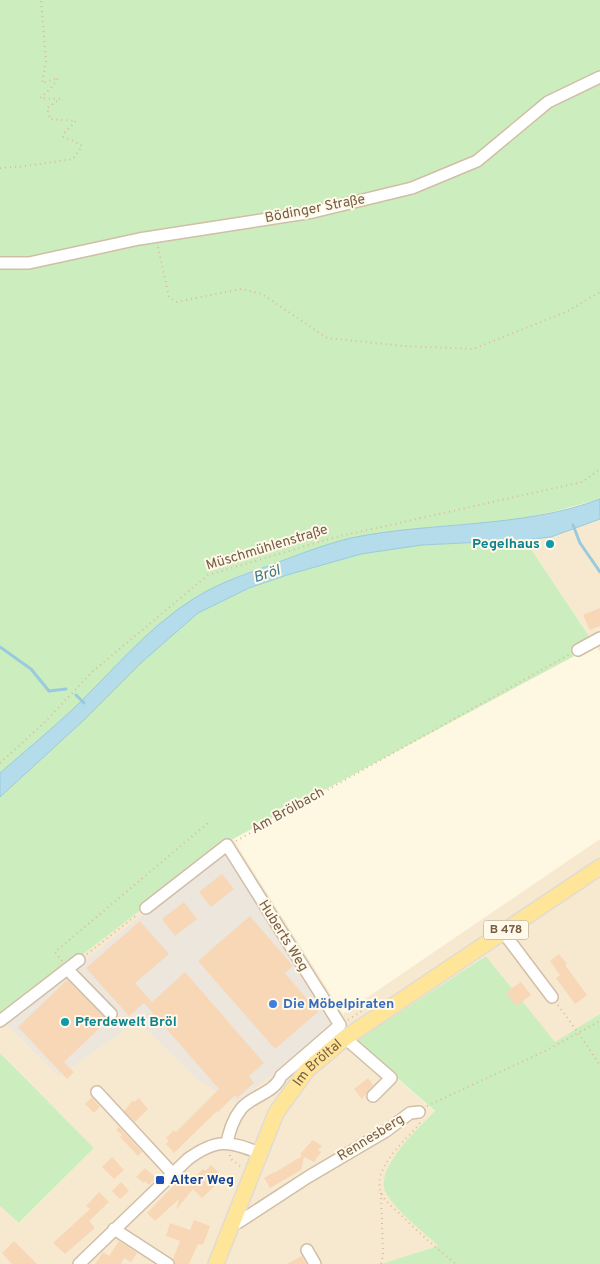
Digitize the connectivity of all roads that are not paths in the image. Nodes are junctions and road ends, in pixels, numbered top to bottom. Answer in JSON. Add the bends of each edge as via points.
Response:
{"nodes":[{"id":1,"x":600,"y":76,"type":"edge"},
{"id":2,"x":0,"y":263,"type":"edge"},
{"id":3,"x":600,"y":638,"type":"edge"},
{"id":4,"x":578,"y":650,"type":"road end"},
{"id":5,"x":600,"y":867,"type":"edge"},
{"id":6,"x":146,"y":908,"type":"road end"},
{"id":7,"x":503,"y":932,"type":"junction"},
{"id":8,"x":79,"y":960,"type":"road end"},
{"id":9,"x":67,"y":969,"type":"junction"},
{"id":10,"x":552,"y":998,"type":"road end"},
{"id":11,"x":111,"y":1014,"type":"dead end"},
{"id":12,"x":0,"y":1021,"type":"edge"},
{"id":13,"x":342,"y":1032,"type":"junction"},
{"id":14,"x":97,"y":1092,"type":"dead end"},
{"id":15,"x":373,"y":1096,"type":"dead end"},
{"id":16,"x":423,"y":1109,"type":"road end"},
{"id":17,"x":227,"y":1142,"type":"junction"},
{"id":18,"x":260,"y":1152,"type":"junction"},
{"id":19,"x":173,"y":1174,"type":"junction"},
{"id":20,"x":231,"y":1224,"type":"junction"},
{"id":21,"x":114,"y":1229,"type":"junction"},
{"id":22,"x":307,"y":1250,"type":"dead end"},
{"id":23,"x":78,"y":1264,"type":"edge"},
{"id":24,"x":168,"y":1264,"type":"edge"},
{"id":25,"x":216,"y":1264,"type":"edge"},
{"id":26,"x":315,"y":1264,"type":"edge"}],
"edges":[{"from":1,"to":2,"type":"street","name":"Bödinger Straße","via":[[548,102],[477,161],[412,188],[313,212],[155,237],[29,263]]},
{"from":3,"to":4,"type":"street"},
{"from":5,"to":7,"type":"main road","name":"Im Bröltal","number":"B 478"},
{"from":6,"to":13,"type":"street","name":"Huberts Weg","via":[[227,846]]},
{"from":7,"to":10,"type":"street"},
{"from":7,"to":13,"type":"main road","name":"Im Bröltal","number":"B 478"},
{"from":8,"to":9,"type":"street"},
{"from":9,"to":11,"type":"street"},
{"from":9,"to":12,"type":"street"},
{"from":13,"to":15,"type":"street","name":"Huberts Weg","via":[[391,1078]]},
{"from":13,"to":17,"type":"street","via":[[281,1076],[278,1084],[242,1107]]},
{"from":13,"to":18,"type":"main road","name":"Im Bröltal","number":"B 478","via":[[307,1070],[276,1113]]},
{"from":14,"to":19,"type":"street"},
{"from":16,"to":20,"type":"street","name":"Rennesberg"},
{"from":17,"to":18,"type":"street"},
{"from":17,"to":19,"type":"street","via":[[201,1150]]},
{"from":18,"to":20,"type":"main road","name":"Im Bröltal","number":"B 478"},
{"from":19,"to":21,"type":"street"},
{"from":20,"to":25,"type":"main road","name":"Im Bröltal","number":"B 478"},
{"from":21,"to":23,"type":"street"},
{"from":21,"to":24,"type":"street"},
{"from":22,"to":26,"type":"street"}]}
